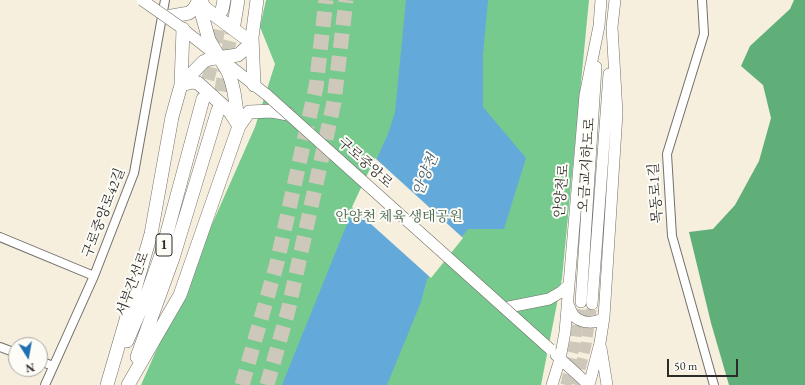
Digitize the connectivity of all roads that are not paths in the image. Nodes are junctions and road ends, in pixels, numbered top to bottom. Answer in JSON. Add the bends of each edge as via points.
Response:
{"nodes":[{"id":1,"x":142,"y":0,"type":"edge"},
{"id":2,"x":165,"y":0,"type":"edge"},
{"id":3,"x":199,"y":0,"type":"edge"},
{"id":4,"x":238,"y":0,"type":"edge"},
{"id":5,"x":257,"y":0,"type":"edge"},
{"id":6,"x":601,"y":0,"type":"edge"},
{"id":7,"x":615,"y":0,"type":"edge"},
{"id":8,"x":702,"y":0,"type":"edge"},
{"id":9,"x":166,"y":16,"type":"junction"},
{"id":10,"x":234,"y":24,"type":"tunnel mouth"},
{"id":11,"x":599,"y":26,"type":"junction"},
{"id":12,"x":612,"y":27,"type":"junction"},
{"id":13,"x":181,"y":28,"type":"junction"},
{"id":14,"x":252,"y":36,"type":"junction"},
{"id":15,"x":220,"y":58,"type":"junction"},
{"id":16,"x":181,"y":85,"type":"junction"},
{"id":17,"x":254,"y":85,"type":"junction"},
{"id":18,"x":203,"y":99,"type":"tunnel mouth"},
{"id":19,"x":218,"y":110,"type":"tunnel mouth"},
{"id":20,"x":288,"y":114,"type":"junction"},
{"id":21,"x":239,"y":126,"type":"junction"},
{"id":22,"x":0,"y":236,"type":"edge"},
{"id":23,"x":94,"y":276,"type":"junction"},
{"id":24,"x":569,"y":285,"type":"junction"},
{"id":25,"x":568,"y":304,"type":"junction"},
{"id":26,"x":504,"y":308,"type":"junction"},
{"id":27,"x":604,"y":317,"type":"junction"},
{"id":28,"x":600,"y":343,"type":"junction"},
{"id":29,"x":560,"y":359,"type":"junction"},
{"id":30,"x":48,"y":364,"type":"edge"},
{"id":31,"x":53,"y":366,"type":"junction"},
{"id":32,"x":45,"y":385,"type":"edge"},
{"id":33,"x":108,"y":385,"type":"edge"},
{"id":34,"x":127,"y":385,"type":"edge"},
{"id":35,"x":552,"y":385,"type":"edge"},
{"id":36,"x":589,"y":385,"type":"edge"},
{"id":37,"x":607,"y":385,"type":"edge"},
{"id":38,"x":714,"y":385,"type":"edge"}],
"edges":[{"from":1,"to":9,"type":"main road","name":"구로중앙로","bridge":true},
{"from":2,"to":23,"type":"street","name":"구로중앙로42길","via":[[134,173]]},
{"from":3,"to":9,"type":"main road","via":[[189,13]]},
{"from":3,"to":14,"type":"main road","via":[[205,8],[244,37],[248,39]]},
{"from":3,"to":15,"type":"main road","via":[[205,29]]},
{"from":4,"to":10,"type":"main road"},
{"from":5,"to":14,"type":"main road"},
{"from":6,"to":11,"type":"main road","name":"안양천로"},
{"from":7,"to":12,"type":"main road"},
{"from":8,"to":38,"type":"street","name":"목동로1길","via":[[704,34],[667,154],[672,236]]},
{"from":9,"to":13,"type":"main road","name":"구로중앙로","bridge":true},
{"from":11,"to":12,"type":"main road","name":"오금교지하도로","via":[[586,303]]},
{"from":11,"to":24,"type":"main road","name":"안양천로","via":[[585,95]]},
{"from":12,"to":27,"type":"main road","via":[[617,113]]},
{"from":13,"to":15,"type":"main road","name":"구로중앙로"},
{"from":13,"to":16,"type":"main road"},
{"from":14,"to":15,"type":"main road","via":[[247,47],[238,55]]},
{"from":14,"to":17,"type":"main road"},
{"from":15,"to":16,"type":"main road","via":[[203,62]]},
{"from":15,"to":17,"type":"main road","name":"구로중앙로"},
{"from":15,"to":21,"type":"main road","via":[[231,80]]},
{"from":16,"to":21,"type":"main road","via":[[198,83],[230,112]]},
{"from":16,"to":33,"type":"main road","via":[[172,117],[151,234]]},
{"from":17,"to":20,"type":"main road","name":"구로중앙로","bridge":true},
{"from":18,"to":33,"type":"main road","name":"서부간선로","number":"1","via":[[162,255]]},
{"from":19,"to":34,"type":"main road","name":"서부간선로","number":"1","via":[[173,258]]},
{"from":20,"to":21,"type":"main road","via":[[272,111],[249,112]]},
{"from":20,"to":26,"type":"main road","name":"구로중앙로","bridge":true},
{"from":21,"to":34,"type":"main road","via":[[180,295]]},
{"from":22,"to":23,"type":"street"},
{"from":23,"to":31,"type":"street","name":"구로중앙로42길"},
{"from":24,"to":25,"type":"main road","name":"안양천로"},
{"from":24,"to":26,"type":"main road","via":[[549,299]]},
{"from":25,"to":27,"type":"main road","via":[[573,315],[580,320],[597,322]]},
{"from":25,"to":29,"type":"main road","name":"안양천로"},
{"from":26,"to":29,"type":"main road","name":"구로중앙로","bridge":true},
{"from":27,"to":28,"type":"main road"},
{"from":28,"to":36,"type":"main road"},
{"from":28,"to":37,"type":"main road"},
{"from":29,"to":35,"type":"main road","name":"안양천로"},
{"from":29,"to":36,"type":"main road","name":"구로중앙로"},
{"from":30,"to":31,"type":"street"},
{"from":31,"to":32,"type":"street","name":"구로중앙로42길"}]}
